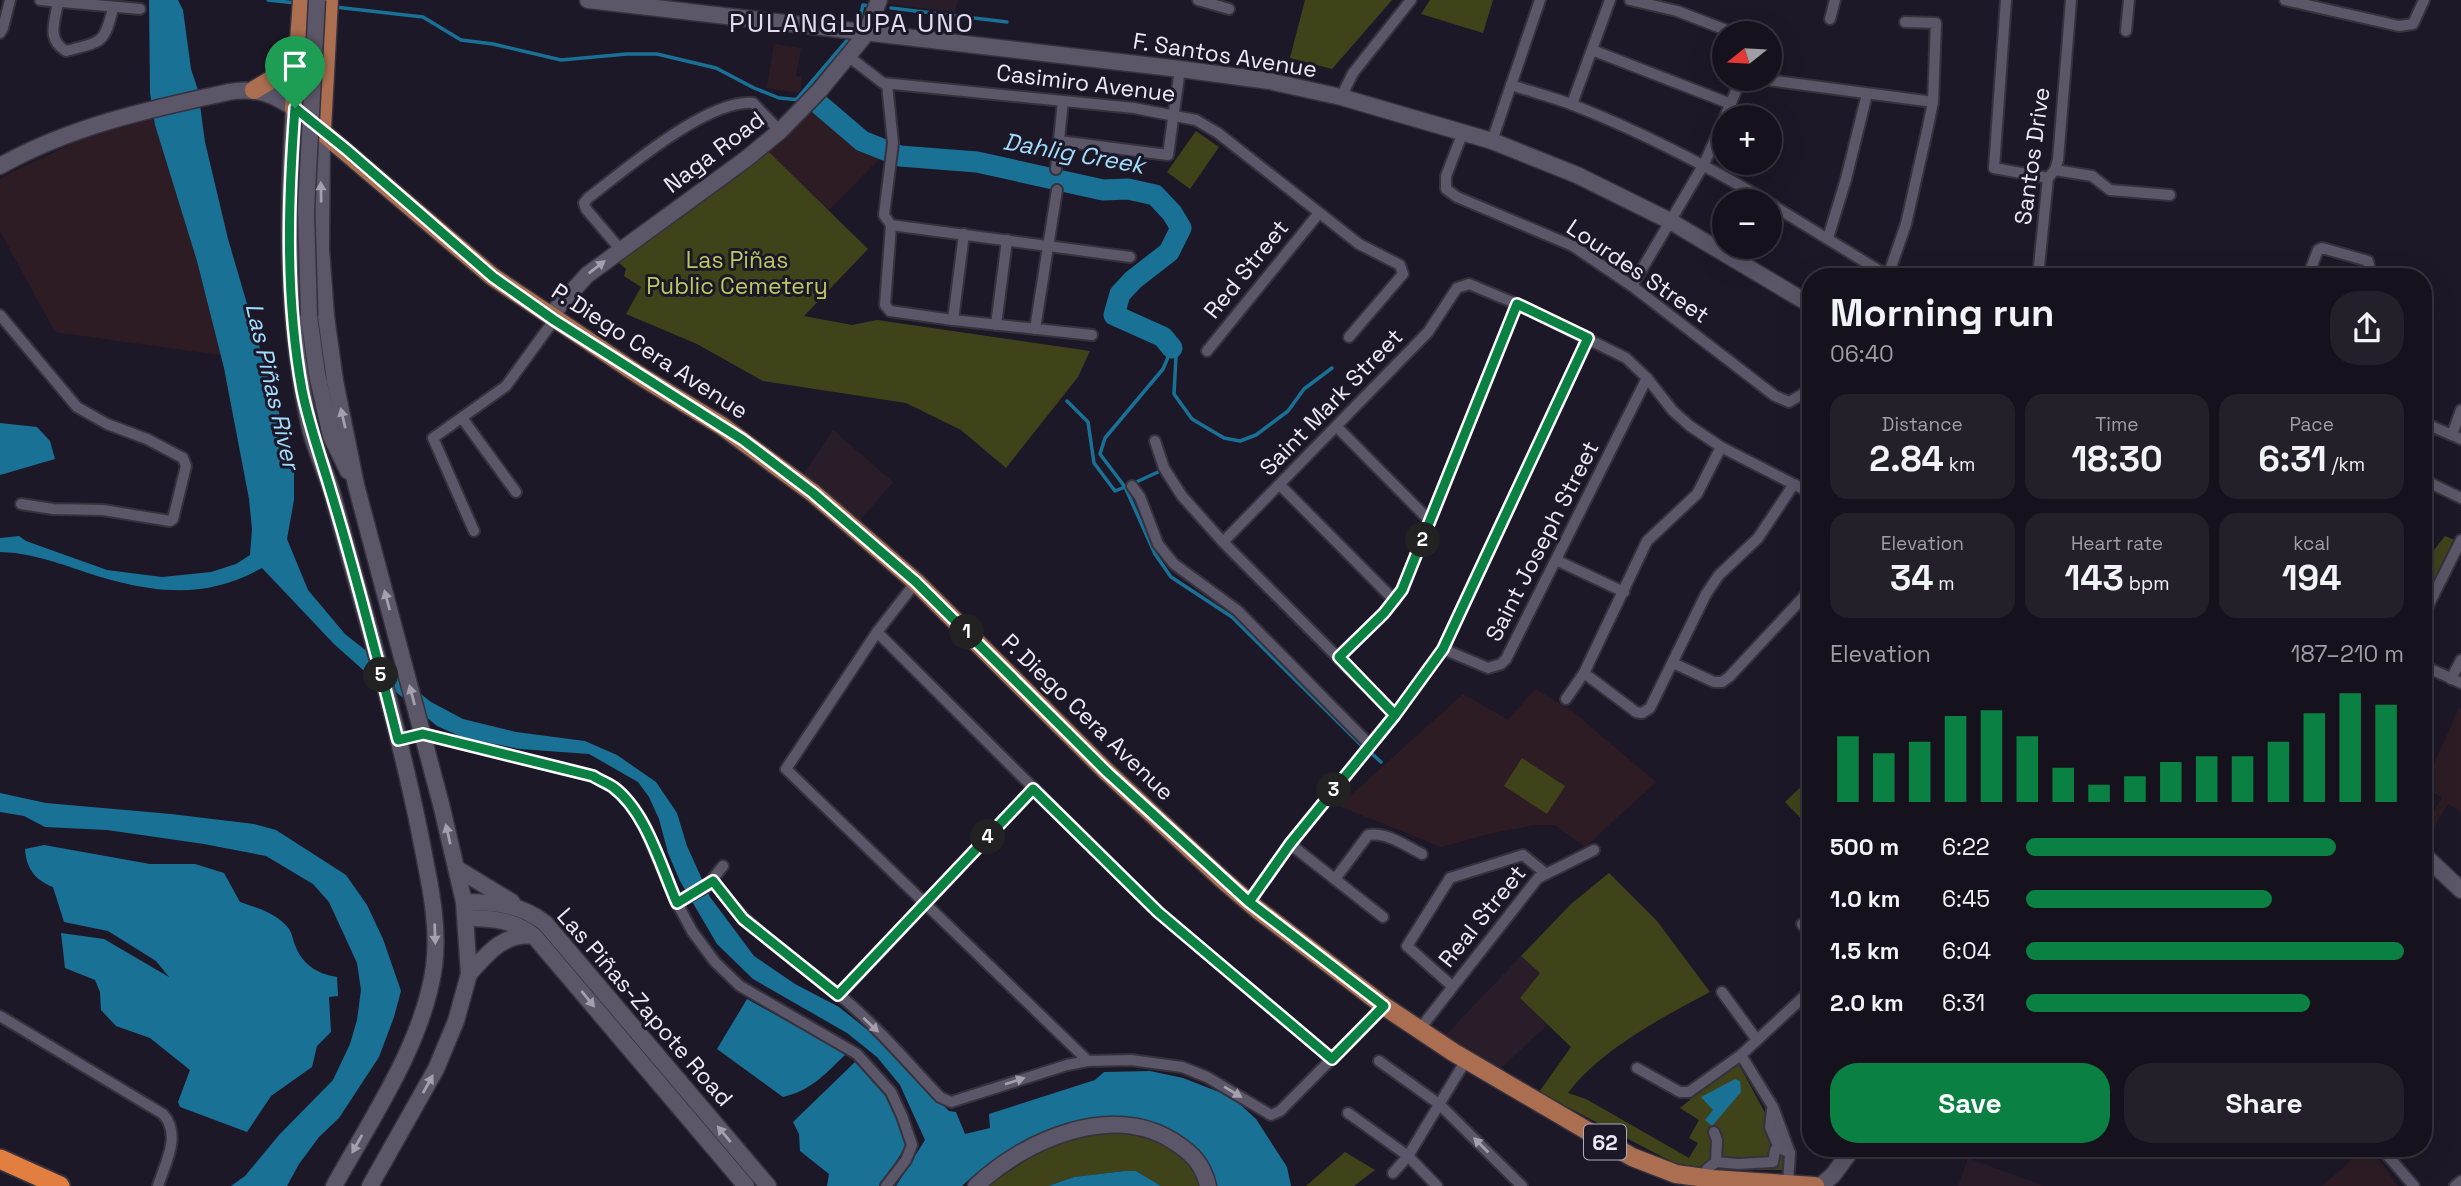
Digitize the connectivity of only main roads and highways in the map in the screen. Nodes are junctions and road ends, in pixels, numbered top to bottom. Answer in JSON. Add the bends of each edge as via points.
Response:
{"nodes":[{"id":1,"x":317,"y":0,"type":"edge"},
{"id":2,"x":588,"y":0,"type":"edge"},
{"id":3,"x":879,"y":0,"type":"edge"},
{"id":4,"x":709,"y":7,"type":"edge"},
{"id":5,"x":329,"y":8,"type":"edge"},
{"id":6,"x":301,"y":15,"type":"edge"},
{"id":7,"x":866,"y":34,"type":"junction"},
{"id":8,"x":254,"y":89,"type":"junction"},
{"id":9,"x":295,"y":108,"type":"junction"},
{"id":10,"x":322,"y":130,"type":"junction"},
{"id":11,"x":0,"y":166,"type":"edge"},
{"id":12,"x":1802,"y":300,"type":"edge"},
{"id":13,"x":552,"y":318,"type":"junction"},
{"id":14,"x":331,"y":436,"type":"junction"},
{"id":15,"x":356,"y":485,"type":"junction"},
{"id":16,"x":331,"y":492,"type":"junction"},
{"id":17,"x":421,"y":729,"type":"junction"},
{"id":18,"x":398,"y":740,"type":"junction"},
{"id":19,"x":2432,"y":863,"type":"edge"},
{"id":20,"x":456,"y":868,"type":"junction"},
{"id":21,"x":2461,"y":890,"type":"edge"},
{"id":22,"x":465,"y":910,"type":"junction"},
{"id":23,"x":526,"y":911,"type":"junction"},
{"id":24,"x":534,"y":936,"type":"junction"},
{"id":25,"x":469,"y":974,"type":"junction"},
{"id":26,"x":1846,"y":1157,"type":"edge"},
{"id":27,"x":0,"y":1161,"type":"edge"},
{"id":28,"x":35,"y":1186,"type":"edge"},
{"id":29,"x":60,"y":1186,"type":"edge"},
{"id":30,"x":334,"y":1186,"type":"edge"},
{"id":31,"x":370,"y":1186,"type":"edge"},
{"id":32,"x":746,"y":1186,"type":"edge"},
{"id":33,"x":768,"y":1186,"type":"edge"},
{"id":34,"x":976,"y":1186,"type":"edge"},
{"id":35,"x":1208,"y":1186,"type":"edge"},
{"id":36,"x":1817,"y":1186,"type":"edge"}],
"edges":[{"from":1,"to":14,"type":"main road","bridge":true,"via":[[306,210],[309,316]]},
{"from":2,"to":4,"type":"main road","name":"F. Santos Avenue"},
{"from":3,"to":7,"type":"main road","name":"Naga Road"},
{"from":4,"to":7,"type":"main road","name":"F. Santos Avenue"},
{"from":5,"to":10,"type":"main road"},
{"from":6,"to":8,"type":"main road","via":[[289,66],[276,79]]},
{"from":6,"to":9,"type":"main road"},
{"from":7,"to":12,"type":"main road","name":"F. Santos Avenue","via":[[1180,69],[1269,81],[1340,97],[1492,141],[1577,175],[1670,221]]},
{"from":13,"to":7,"type":"main road","name":"Naga Road","one_way":true,"via":[[587,275],[780,131]]},
{"from":8,"to":9,"type":"main road","name":"P. Diego Cera Avenue","number":"62"},
{"from":8,"to":11,"type":"main road","via":[[208,96],[68,133]]},
{"from":9,"to":10,"type":"main road","name":"P. Diego Cera Avenue","number":"62"},
{"from":9,"to":16,"type":"main road","via":[[289,251],[297,354],[312,435]]},
{"from":10,"to":13,"type":"main road","name":"P. Diego Cera Avenue","number":"62","via":[[461,252]]},
{"from":15,"to":10,"type":"main road","one_way":true,"via":[[326,316],[321,249]]},
{"from":13,"to":36,"type":"main road","name":"P. Diego Cera Avenue","number":"62","via":[[755,449],[813,493],[916,582],[1107,772],[1249,902],[1384,1006],[1632,1157],[1676,1174],[1785,1179]]},
{"from":14,"to":15,"type":"main road"},
{"from":14,"to":16,"type":"main road"},
{"from":17,"to":15,"type":"main road","one_way":true},
{"from":16,"to":18,"type":"main road"},
{"from":17,"to":18,"type":"main road"},
{"from":20,"to":17,"type":"main road","one_way":true},
{"from":18,"to":30,"type":"main road","one_way":true,"via":[[432,903],[434,964],[416,1034]]},
{"from":19,"to":21,"type":"main road"},
{"from":20,"to":22,"type":"main road"},
{"from":20,"to":23,"type":"main road"},
{"from":22,"to":23,"type":"main road","name":"Las Piñas-Zapote Road","via":[[505,904]]},
{"from":22,"to":24,"type":"main road","name":"Las Piñas-Zapote Road","via":[[520,926]]},
{"from":22,"to":25,"type":"main road"},
{"from":33,"to":23,"type":"main road","name":"Las Piñas-Zapote Road","one_way":true,"via":[[558,936]]},
{"from":24,"to":25,"type":"main road","via":[[518,935],[503,941]]},
{"from":24,"to":32,"type":"main road","name":"Las Piñas-Zapote Road","one_way":true},
{"from":31,"to":25,"type":"main road","one_way":true,"via":[[436,1069]]},
{"from":26,"to":36,"type":"main road"},
{"from":27,"to":28,"type":"highway"},
{"from":27,"to":29,"type":"highway"},
{"from":34,"to":35,"type":"main road","via":[[1024,1152],[1060,1135],[1127,1125],[1158,1131],[1182,1146],[1196,1157]]}]}
